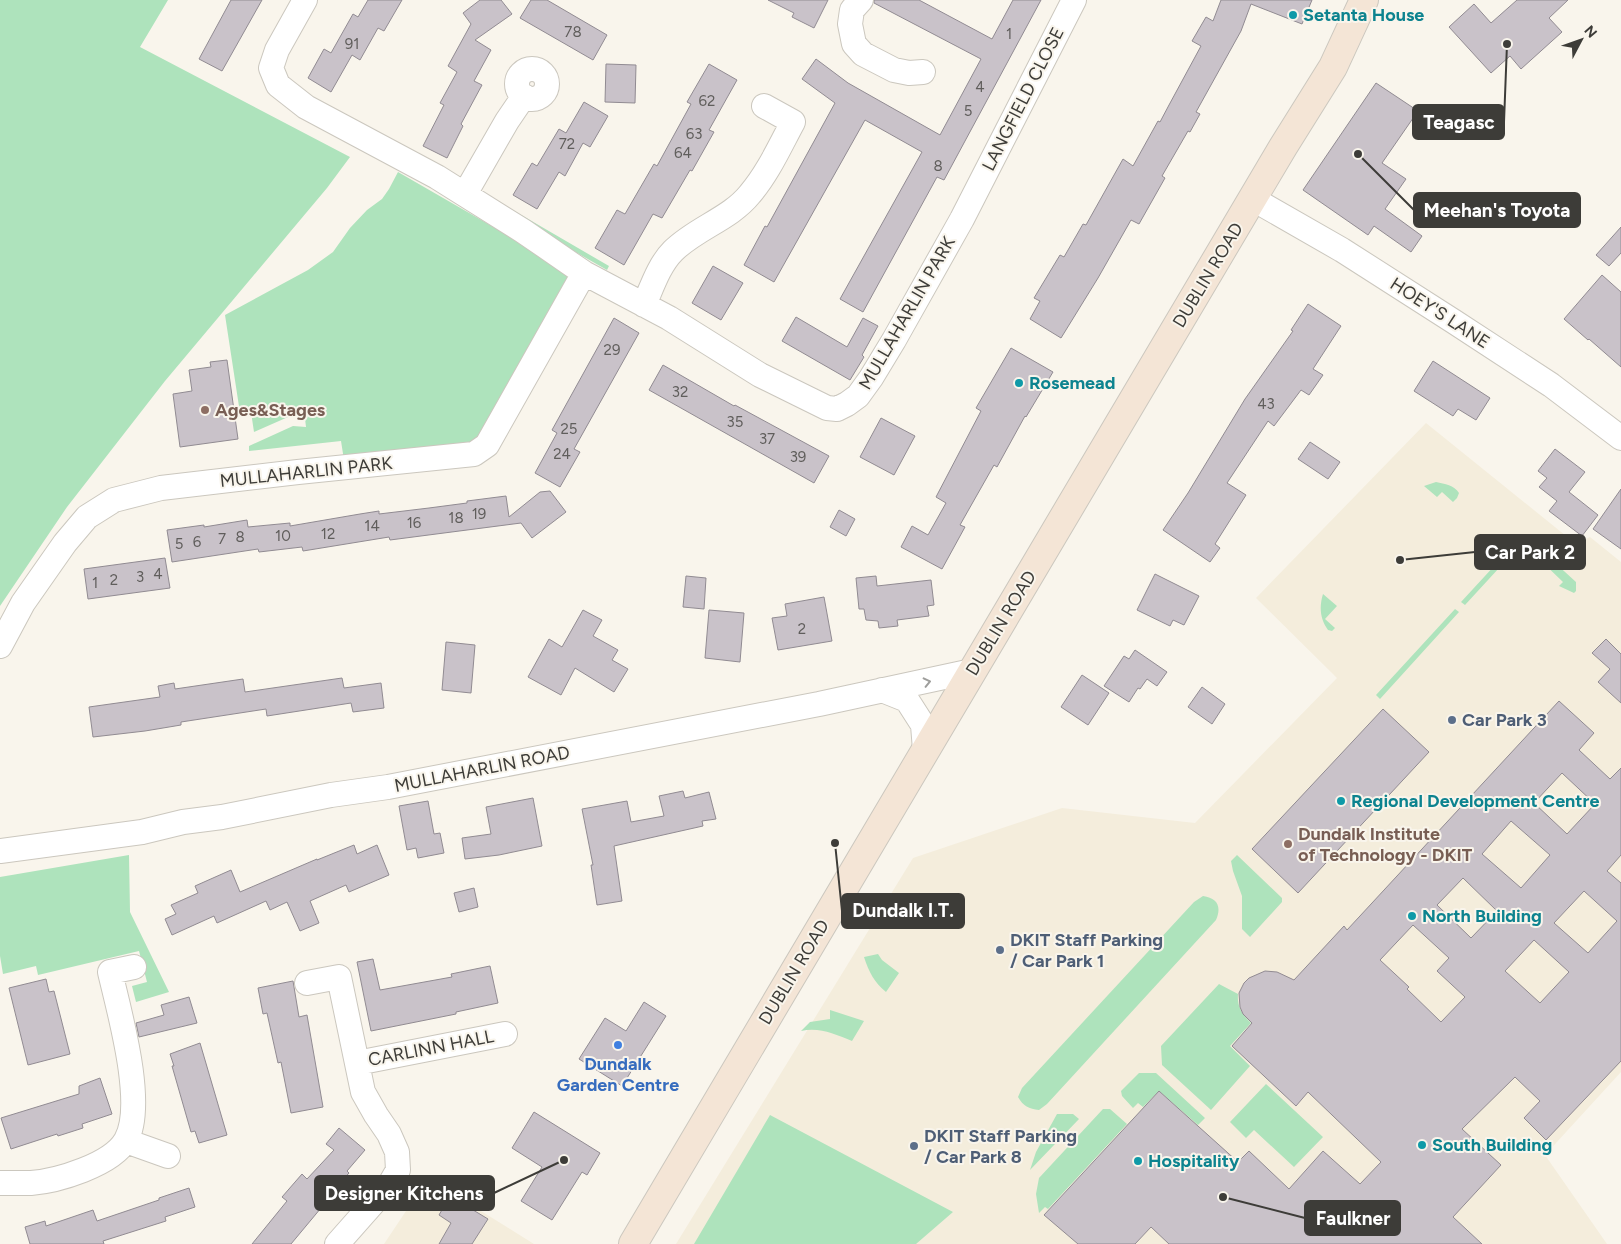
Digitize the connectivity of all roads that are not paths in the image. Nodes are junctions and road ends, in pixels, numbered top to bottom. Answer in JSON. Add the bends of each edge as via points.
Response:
{"nodes":[{"id":1,"x":306,"y":0,"type":"edge"},
{"id":2,"x":861,"y":0,"type":"edge"},
{"id":3,"x":1074,"y":0,"type":"edge"},
{"id":4,"x":1364,"y":0,"type":"edge"},
{"id":5,"x":923,"y":72,"type":"dead end"},
{"id":6,"x":524,"y":96,"type":"dead end"},
{"id":7,"x":764,"y":106,"type":"dead end"},
{"id":8,"x":465,"y":194,"type":"junction"},
{"id":9,"x":971,"y":199,"type":"joint"},
{"id":10,"x":1253,"y":199,"type":"junction"},
{"id":11,"x":584,"y":273,"type":"junction"},
{"id":12,"x":644,"y":305,"type":"junction"},
{"id":13,"x":1621,"y":438,"type":"edge"},
{"id":14,"x":0,"y":646,"type":"edge"},
{"id":15,"x":972,"y":671,"type":"junction"},
{"id":16,"x":882,"y":690,"type":"junction"},
{"id":17,"x":925,"y":750,"type":"junction"},
{"id":18,"x":0,"y":851,"type":"edge"},
{"id":19,"x":134,"y":967,"type":"dead end"},
{"id":20,"x":307,"y":983,"type":"dead end"},
{"id":21,"x":505,"y":1034,"type":"dead end"},
{"id":22,"x":357,"y":1063,"type":"junction"},
{"id":23,"x":126,"y":1141,"type":"junction"},
{"id":24,"x":168,"y":1156,"type":"dead end"},
{"id":25,"x":0,"y":1183,"type":"edge"},
{"id":26,"x":337,"y":1244,"type":"edge"},
{"id":27,"x":633,"y":1244,"type":"edge"}],
"edges":[{"from":1,"to":8,"type":"street","name":"MULLAHARLIN PARK","via":[[277,50],[271,68],[278,85],[306,107]]},
{"from":2,"to":5,"type":"street","via":[[852,10],[850,24],[854,44],[863,54],[894,70]]},
{"from":3,"to":9,"type":"street","name":"LANGFIELD CLOSE"},
{"from":4,"to":10,"type":"main road","name":"DUBLIN ROAD","via":[[1333,66]]},
{"from":6,"to":8,"type":"street"},
{"from":7,"to":12,"type":"street","via":[[793,122],[776,154],[750,195],[672,252]]},
{"from":8,"to":11,"type":"street","name":"MULLAHARLIN PARK"},
{"from":9,"to":12,"type":"street","name":"MULLAHARLIN PARK","via":[[871,378],[858,396],[837,409],[827,408],[760,374]]},
{"from":10,"to":13,"type":"street","name":"HOEY'S LANE","via":[[1342,250],[1462,326],[1551,385]]},
{"from":10,"to":15,"type":"main road","name":"DUBLIN ROAD"},
{"from":11,"to":12,"type":"street","name":"MULLAHARLIN PARK"},
{"from":11,"to":14,"type":"street","name":"MULLAHARLIN PARK","via":[[487,445],[474,454],[161,488],[114,500],[87,517],[65,543],[24,603]]},
{"from":16,"to":15,"type":"street","name":"MULLAHARLIN ROAD","one_way":true},
{"from":15,"to":17,"type":"main road","name":"DUBLIN ROAD"},
{"from":16,"to":17,"type":"street","via":[[907,700],[923,725]]},
{"from":16,"to":18,"type":"street","name":"MULLAHARLIN ROAD","via":[[142,832]]},
{"from":17,"to":27,"type":"main road","name":"DUBLIN ROAD"},
{"from":19,"to":23,"type":"street","via":[[110,972],[126,1037],[132,1089],[131,1128]]},
{"from":20,"to":22,"type":"street","name":"CARLINN HALL","via":[[339,977]]},
{"from":21,"to":22,"type":"street","name":"CARLINN HALL"},
{"from":22,"to":26,"type":"street","name":"CARLINN HALL","via":[[363,1092],[397,1152],[398,1170],[390,1184]]},
{"from":23,"to":24,"type":"street"},
{"from":23,"to":25,"type":"street","via":[[118,1150],[88,1168],[59,1178],[32,1183]]}]}
